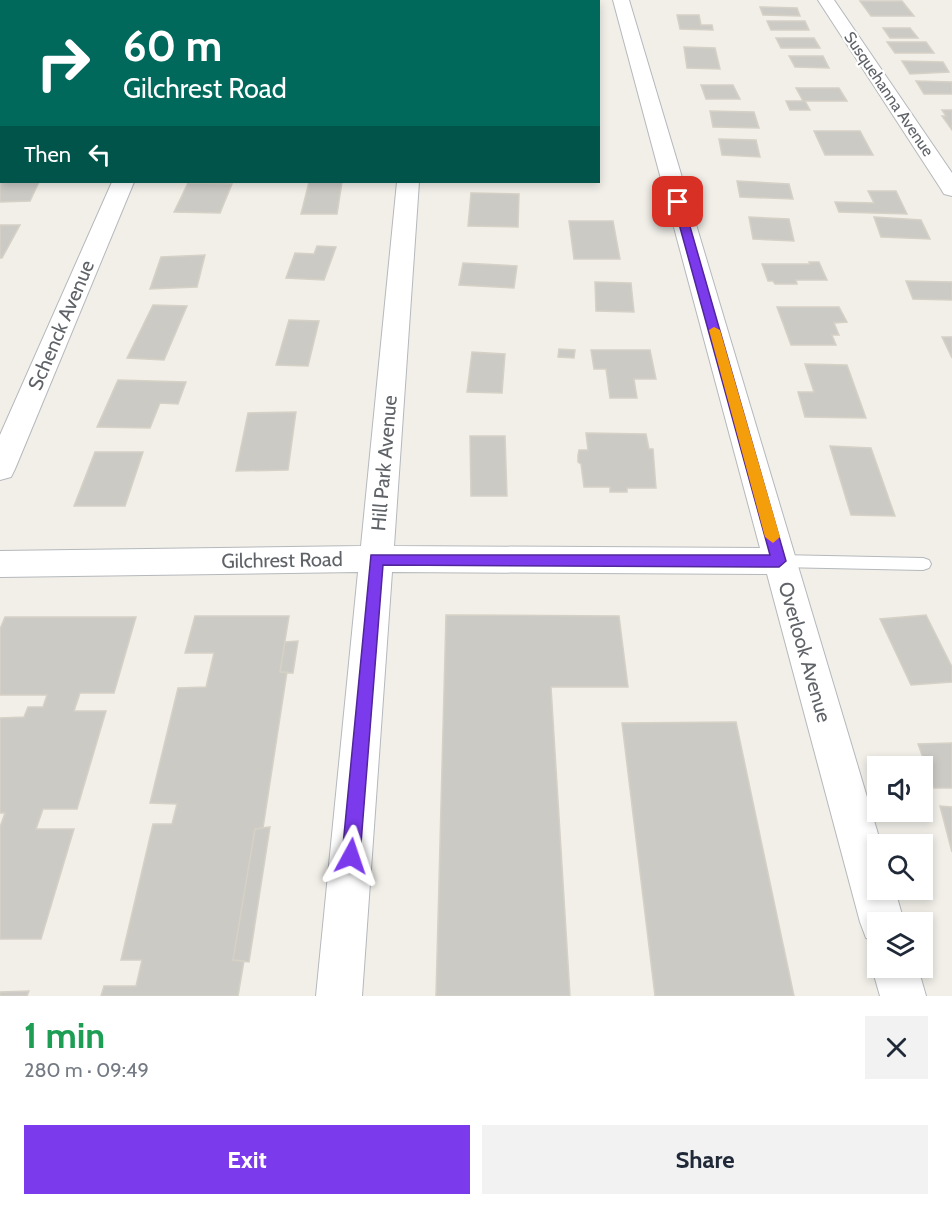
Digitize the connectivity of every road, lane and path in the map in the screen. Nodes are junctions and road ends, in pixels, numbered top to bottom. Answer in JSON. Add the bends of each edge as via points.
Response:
{"nodes":[{"id":1,"x":621,"y":0,"type":"edge"},
{"id":2,"x":826,"y":0,"type":"edge"},
{"id":3,"x":123,"y":183,"type":"edge"},
{"id":4,"x":408,"y":183,"type":"edge"},
{"id":5,"x":952,"y":189,"type":"edge"},
{"id":6,"x":0,"y":469,"type":"edge"},
{"id":7,"x":376,"y":559,"type":"junction"},
{"id":8,"x":779,"y":561,"type":"junction"},
{"id":9,"x":0,"y":564,"type":"edge"},
{"id":10,"x":923,"y":564,"type":"dead end"},
{"id":11,"x":879,"y":912,"type":"edge"},
{"id":12,"x":898,"y":978,"type":"edge"},
{"id":13,"x":339,"y":996,"type":"edge"},
{"id":14,"x":903,"y":996,"type":"edge"}],
"edges":[{"from":1,"to":8,"type":"street","name":"Overlook Avenue"},
{"from":2,"to":5,"type":"street","name":"Susquehanna Avenue"},
{"from":3,"to":6,"type":"street","name":"Schenck Avenue"},
{"from":4,"to":7,"type":"street","name":"Hill Park Avenue"},
{"from":7,"to":8,"type":"street","name":"Gilchrest Road"},
{"from":7,"to":9,"type":"street","name":"Gilchrest Road"},
{"from":7,"to":13,"type":"street","name":"Hill Park Avenue"},
{"from":8,"to":10,"type":"lane"},
{"from":8,"to":11,"type":"street","name":"Overlook Avenue"},
{"from":12,"to":14,"type":"street"}]}
